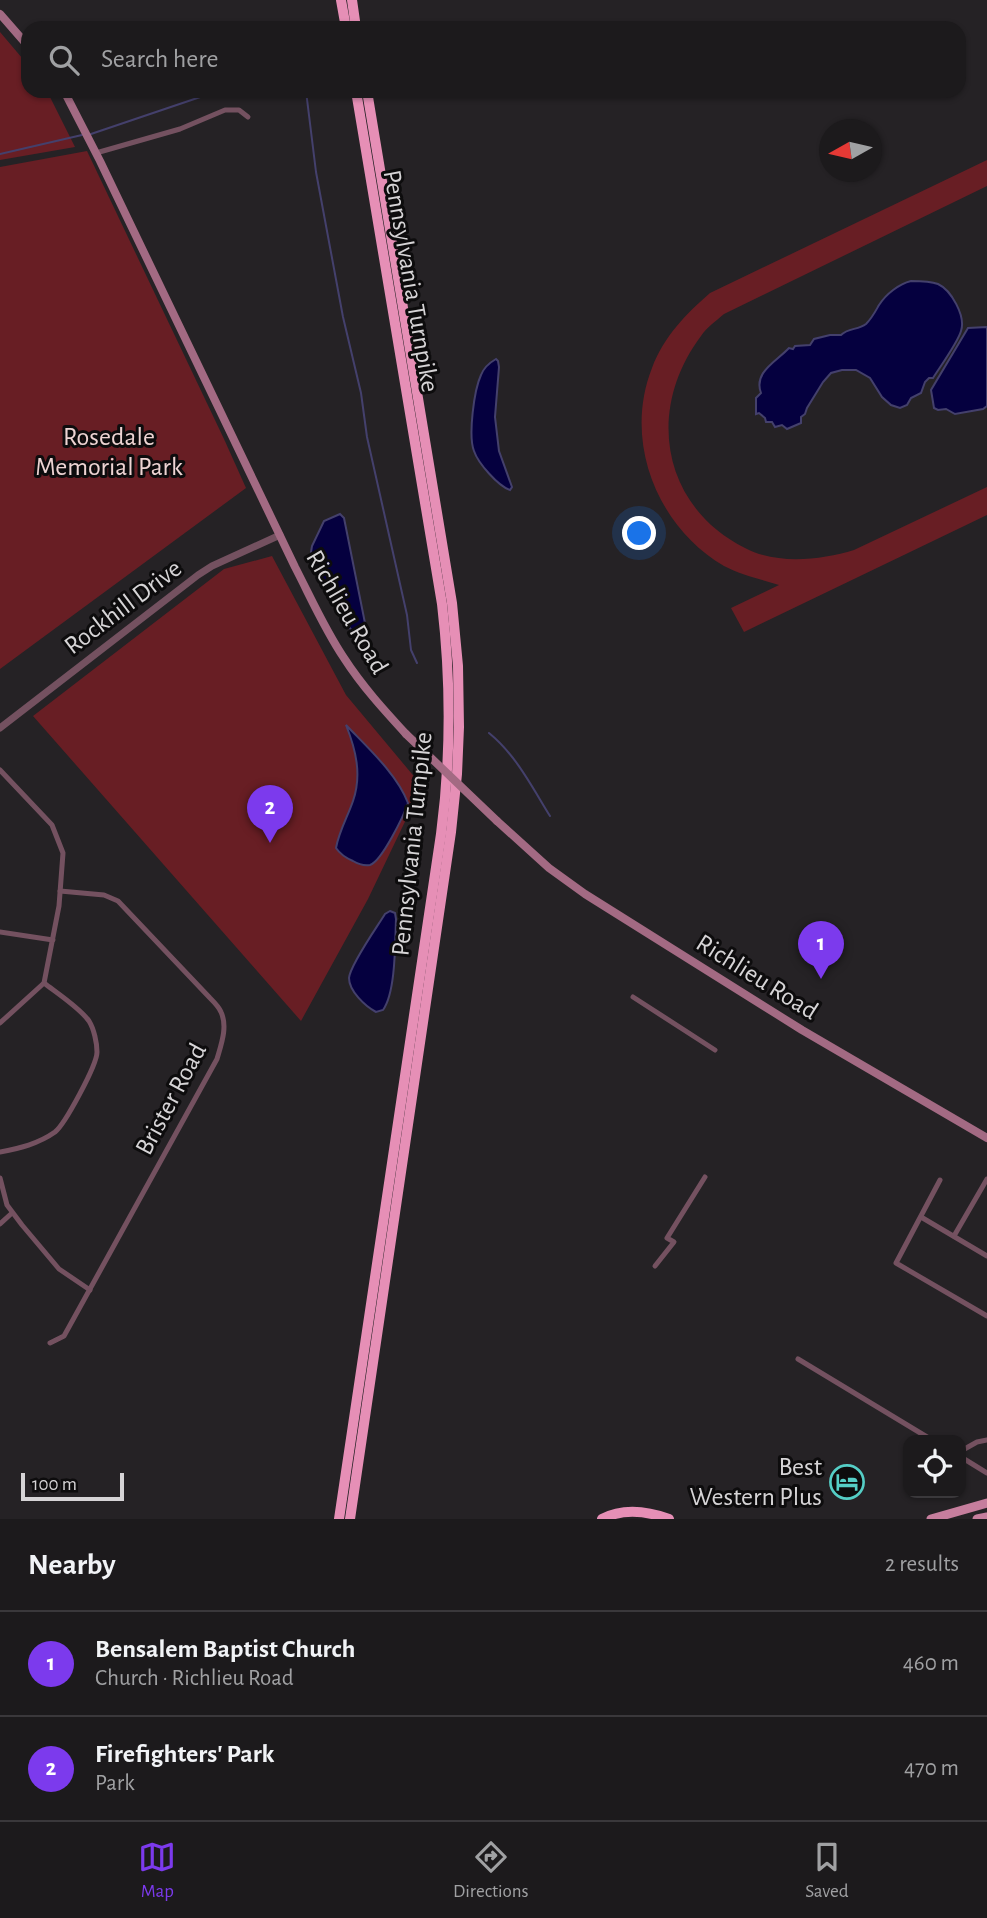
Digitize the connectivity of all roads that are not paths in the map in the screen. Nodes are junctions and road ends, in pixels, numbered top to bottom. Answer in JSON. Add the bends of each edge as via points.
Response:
{"nodes":[{"id":1,"x":341,"y":0,"type":"edge"},
{"id":2,"x":352,"y":0,"type":"edge"},
{"id":3,"x":0,"y":14,"type":"edge"},
{"id":4,"x":345,"y":21,"type":"edge"},
{"id":5,"x":355,"y":21,"type":"edge"},
{"id":6,"x":21,"y":38,"type":"edge"},
{"id":7,"x":68,"y":98,"type":"edge"},
{"id":8,"x":357,"y":98,"type":"edge"},
{"id":9,"x":368,"y":98,"type":"edge"},
{"id":10,"x":248,"y":117,"type":"dead end"},
{"id":11,"x":96,"y":152,"type":"junction"},
{"id":12,"x":280,"y":535,"type":"junction"},
{"id":13,"x":0,"y":728,"type":"edge"},
{"id":14,"x":0,"y":770,"type":"edge"},
{"id":15,"x":60,"y":891,"type":"junction"},
{"id":16,"x":0,"y":932,"type":"edge"},
{"id":17,"x":53,"y":940,"type":"junction"},
{"id":18,"x":44,"y":983,"type":"junction"},
{"id":19,"x":633,"y":997,"type":"dead end"},
{"id":20,"x":0,"y":1023,"type":"edge"},
{"id":21,"x":715,"y":1050,"type":"dead end"},
{"id":22,"x":987,"y":1138,"type":"edge"},
{"id":23,"x":0,"y":1152,"type":"edge"},
{"id":24,"x":705,"y":1177,"type":"dead end"},
{"id":25,"x":0,"y":1178,"type":"edge"},
{"id":26,"x":987,"y":1178,"type":"edge"},
{"id":27,"x":940,"y":1181,"type":"dead end"},
{"id":28,"x":12,"y":1213,"type":"junction"},
{"id":29,"x":921,"y":1217,"type":"junction"},
{"id":30,"x":0,"y":1224,"type":"edge"},
{"id":31,"x":954,"y":1236,"type":"junction"},
{"id":32,"x":987,"y":1256,"type":"edge"},
{"id":33,"x":655,"y":1266,"type":"dead end"},
{"id":34,"x":90,"y":1290,"type":"junction"},
{"id":35,"x":987,"y":1316,"type":"edge"},
{"id":36,"x":50,"y":1343,"type":"dead end"},
{"id":37,"x":798,"y":1359,"type":"dead end"},
{"id":38,"x":365,"y":1417,"type":"junction"},
{"id":39,"x":924,"y":1435,"type":"edge"},
{"id":40,"x":987,"y":1440,"type":"edge"},
{"id":41,"x":966,"y":1448,"type":"edge"},
{"id":42,"x":966,"y":1460,"type":"edge"},
{"id":43,"x":987,"y":1473,"type":"edge"},
{"id":44,"x":987,"y":1503,"type":"edge"},
{"id":45,"x":987,"y":1517,"type":"edge"},
{"id":46,"x":339,"y":1519,"type":"edge"},
{"id":47,"x":350,"y":1519,"type":"edge"},
{"id":48,"x":356,"y":1519,"type":"edge"},
{"id":49,"x":602,"y":1519,"type":"edge"},
{"id":50,"x":669,"y":1519,"type":"edge"},
{"id":51,"x":931,"y":1519,"type":"edge"},
{"id":52,"x":977,"y":1519,"type":"edge"}],
"edges":[{"from":1,"to":4,"type":"highway"},
{"from":2,"to":5,"type":"highway"},
{"from":3,"to":6,"type":"main road"},
{"from":7,"to":11,"type":"main road","name":"Richlieu Road"},
{"from":8,"to":46,"type":"highway","name":"Pennsylvania Turnpike","via":[[442,604],[449,729],[444,812]]},
{"from":9,"to":38,"type":"highway","name":"Pennsylvania Turnpike","via":[[448,574],[459,714],[451,832]]},
{"from":10,"to":11,"type":"street","via":[[239,110],[225,110],[180,129]]},
{"from":11,"to":12,"type":"main road","name":"Richlieu Road"},
{"from":12,"to":13,"type":"street","name":"Rockhill Drive","via":[[198,575]]},
{"from":12,"to":22,"type":"main road","name":"Richlieu Road","bridge":true,"via":[[343,656],[378,703],[541,861],[584,894],[802,1030]]},
{"from":14,"to":15,"type":"street","via":[[52,825],[63,853]]},
{"from":15,"to":17,"type":"street"},
{"from":15,"to":34,"type":"street","name":"Brister Road","via":[[104,895],[118,901],[210,998],[221,1011],[224,1026],[217,1059]]},
{"from":16,"to":17,"type":"street"},
{"from":17,"to":18,"type":"street"},
{"from":18,"to":20,"type":"street"},
{"from":18,"to":23,"type":"street","via":[[89,1021],[98,1055],[59,1129],[30,1145]]},
{"from":19,"to":21,"type":"street"},
{"from":24,"to":33,"type":"street","via":[[667,1238],[674,1242]]},
{"from":25,"to":28,"type":"street"},
{"from":26,"to":31,"type":"street"},
{"from":27,"to":29,"type":"street"},
{"from":28,"to":30,"type":"street"},
{"from":28,"to":34,"type":"street","via":[[59,1269]]},
{"from":29,"to":31,"type":"street"},
{"from":29,"to":35,"type":"street","via":[[896,1263]]},
{"from":31,"to":32,"type":"street"},
{"from":34,"to":36,"type":"street","name":"Brister Road","via":[[64,1336]]},
{"from":37,"to":39,"type":"street"},
{"from":38,"to":47,"type":"highway","name":"Pennsylvania Turnpike"},
{"from":38,"to":48,"type":"highway"},
{"from":40,"to":41,"type":"street"},
{"from":42,"to":43,"type":"street"},
{"from":44,"to":51,"type":"main road"},
{"from":45,"to":52,"type":"main road"},
{"from":49,"to":50,"type":"highway","via":[[638,1512]]}]}
